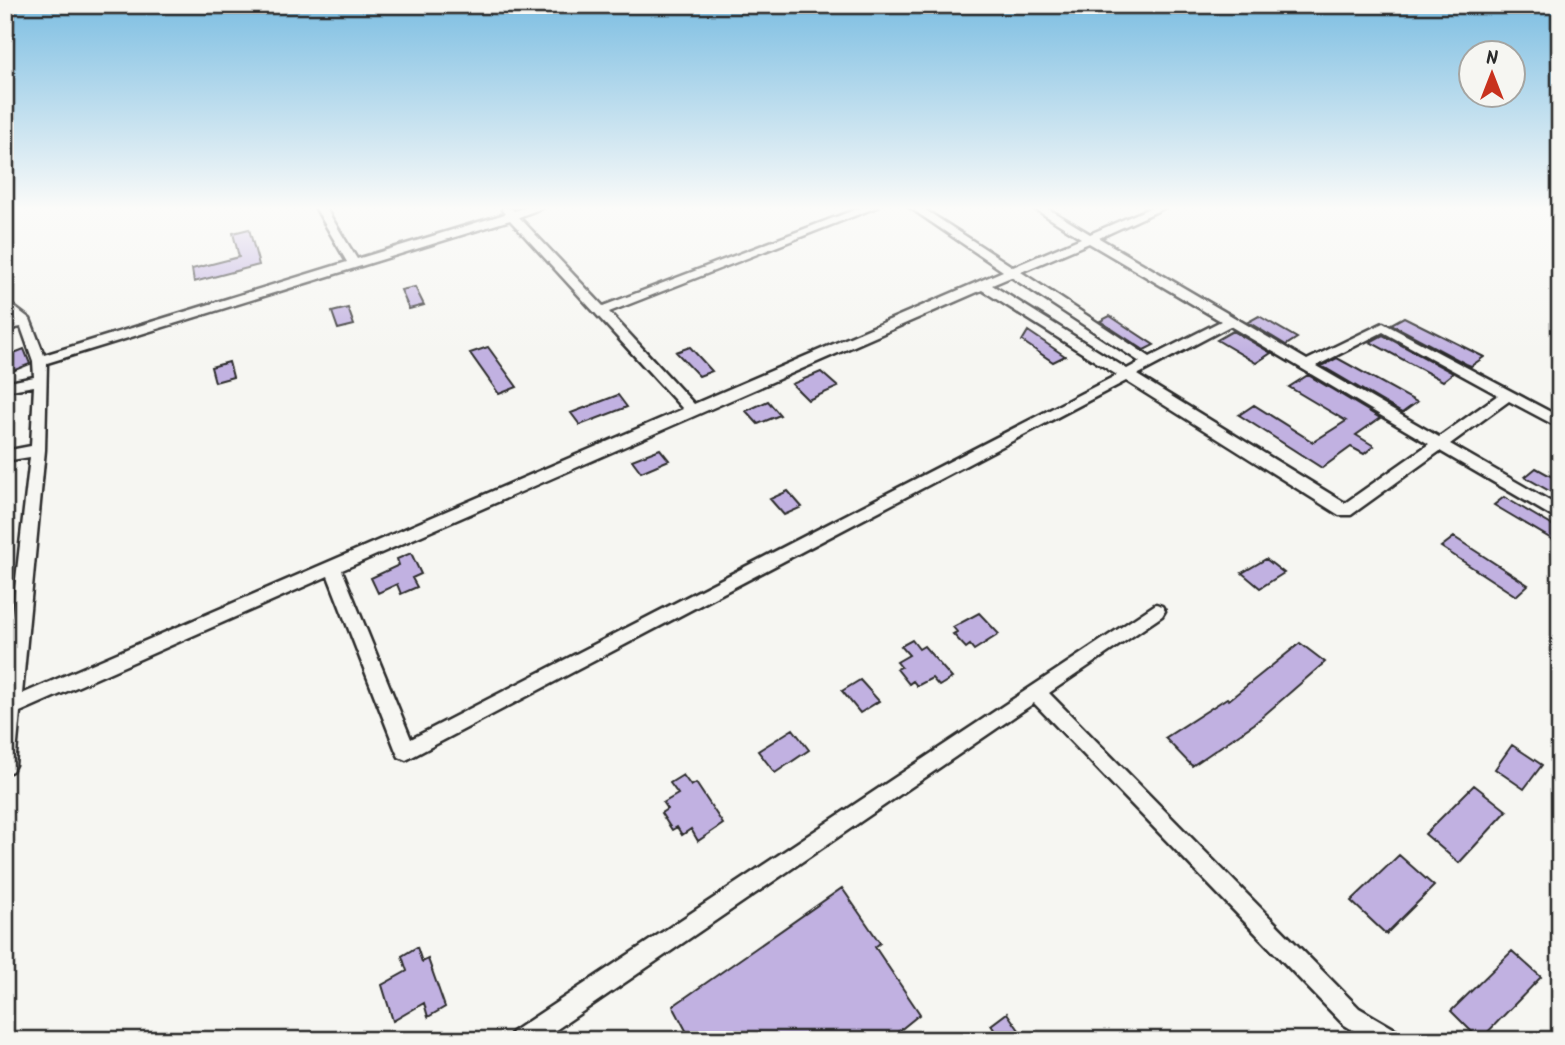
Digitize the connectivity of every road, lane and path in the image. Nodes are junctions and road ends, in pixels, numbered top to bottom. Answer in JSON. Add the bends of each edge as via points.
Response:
{"nodes":[{"id":1,"x":349,"y":256,"type":"edge"},
{"id":2,"x":378,"y":256,"type":"edge"},
{"id":3,"x":550,"y":256,"type":"edge"},
{"id":4,"x":745,"y":256,"type":"edge"},
{"id":5,"x":988,"y":256,"type":"edge"},
{"id":6,"x":1049,"y":256,"type":"edge"},
{"id":7,"x":1119,"y":256,"type":"edge"},
{"id":8,"x":354,"y":264,"type":"junction"},
{"id":9,"x":1012,"y":272,"type":"junction"},
{"id":10,"x":983,"y":285,"type":"junction"},
{"id":11,"x":5,"y":304,"type":"edge"},
{"id":12,"x":601,"y":311,"type":"junction"},
{"id":13,"x":1230,"y":321,"type":"junction"},
{"id":14,"x":26,"y":322,"type":"junction"},
{"id":15,"x":5,"y":326,"type":"edge"},
{"id":16,"x":40,"y":361,"type":"junction"},
{"id":17,"x":1150,"y":363,"type":"junction"},
{"id":18,"x":1305,"y":366,"type":"junction"},
{"id":19,"x":1126,"y":375,"type":"junction"},
{"id":20,"x":41,"y":380,"type":"junction"},
{"id":21,"x":5,"y":387,"type":"edge"},
{"id":22,"x":1507,"y":396,"type":"junction"},
{"id":23,"x":693,"y":411,"type":"junction"},
{"id":24,"x":1560,"y":423,"type":"edge"},
{"id":25,"x":1438,"y":444,"type":"junction"},
{"id":26,"x":38,"y":450,"type":"junction"},
{"id":27,"x":5,"y":456,"type":"edge"},
{"id":28,"x":1560,"y":515,"type":"edge"},
{"id":29,"x":333,"y":568,"type":"junction"},
{"id":30,"x":1156,"y":611,"type":"dead end"},
{"id":31,"x":11,"y":647,"type":"edge"},
{"id":32,"x":1035,"y":692,"type":"junction"},
{"id":33,"x":13,"y":706,"type":"junction"},
{"id":34,"x":5,"y":765,"type":"edge"},
{"id":35,"x":520,"y":1040,"type":"edge"},
{"id":36,"x":1392,"y":1040,"type":"edge"}],
"edges":[{"from":1,"to":8,"type":"street"},
{"from":2,"to":8,"type":"street"},
{"from":3,"to":12,"type":"street"},
{"from":4,"to":12,"type":"street"},
{"from":5,"to":9,"type":"street"},
{"from":6,"to":9,"type":"street"},
{"from":7,"to":13,"type":"street"},
{"from":8,"to":16,"type":"street"},
{"from":9,"to":10,"type":"street"},
{"from":9,"to":17,"type":"street"},
{"from":10,"to":19,"type":"street"},
{"from":10,"to":23,"type":"street"},
{"from":11,"to":14,"type":"street"},
{"from":12,"to":23,"type":"street"},
{"from":13,"to":17,"type":"street"},
{"from":13,"to":18,"type":"street"},
{"from":14,"to":15,"type":"street"},
{"from":14,"to":16,"type":"street"},
{"from":16,"to":20,"type":"street"},
{"from":17,"to":19,"type":"street"},
{"from":18,"to":22,"type":"street","via":[[1383,327]]},
{"from":18,"to":25,"type":"street"},
{"from":19,"to":25,"type":"street","via":[[1345,510]]},
{"from":19,"to":29,"type":"street","via":[[406,751]]},
{"from":20,"to":21,"type":"street"},
{"from":20,"to":26,"type":"street"},
{"from":22,"to":24,"type":"street"},
{"from":22,"to":25,"type":"street"},
{"from":23,"to":29,"type":"street"},
{"from":25,"to":28,"type":"street"},
{"from":26,"to":27,"type":"street"},
{"from":26,"to":31,"type":"street"},
{"from":29,"to":33,"type":"street"},
{"from":30,"to":32,"type":"street"},
{"from":31,"to":33,"type":"street"},
{"from":32,"to":35,"type":"street"},
{"from":32,"to":36,"type":"street","via":[[1351,1016]]},
{"from":33,"to":34,"type":"street"}]}
